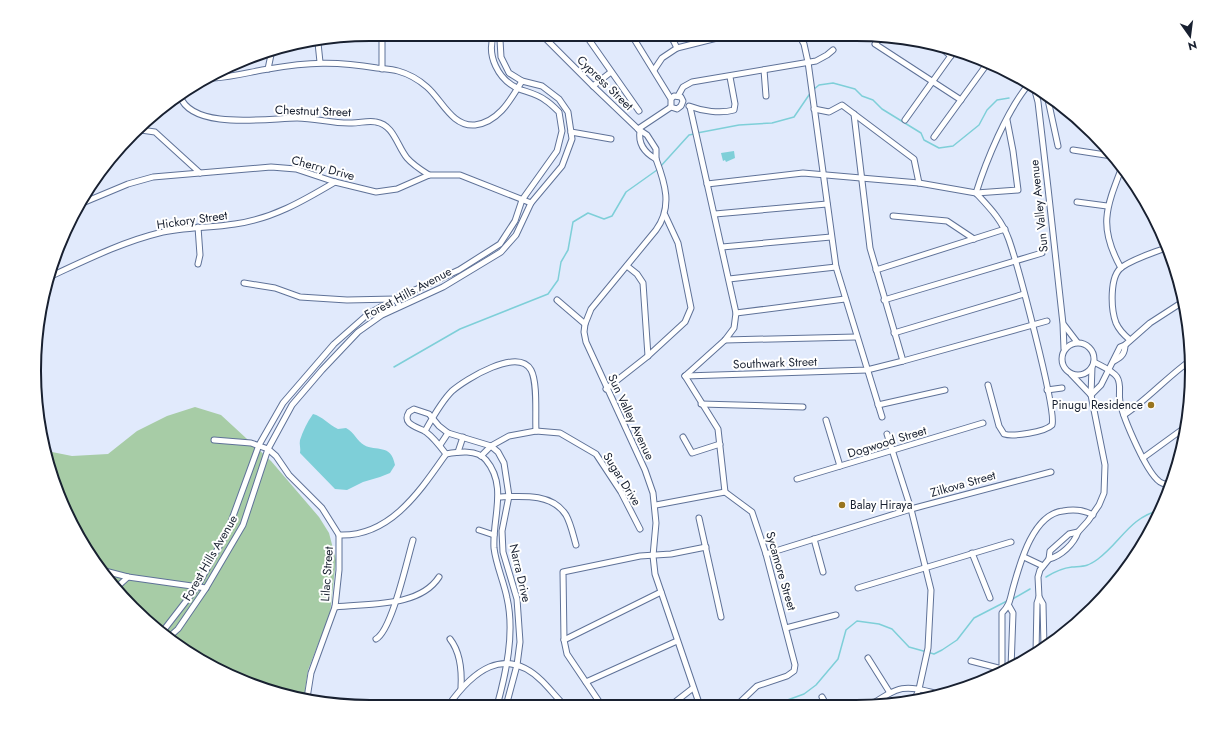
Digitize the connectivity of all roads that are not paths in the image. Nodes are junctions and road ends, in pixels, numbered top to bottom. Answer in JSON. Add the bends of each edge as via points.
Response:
{"nodes":[{"id":1,"x":382,"y":41,"type":"edge"},
{"id":2,"x":492,"y":41,"type":"edge"},
{"id":3,"x":500,"y":41,"type":"edge"},
{"id":4,"x":548,"y":41,"type":"edge"},
{"id":5,"x":590,"y":41,"type":"edge"},
{"id":6,"x":635,"y":41,"type":"edge"},
{"id":7,"x":674,"y":41,"type":"edge"},
{"id":8,"x":703,"y":41,"type":"edge"},
{"id":9,"x":802,"y":41,"type":"edge"},
{"id":10,"x":877,"y":42,"type":"edge"},
{"id":11,"x":318,"y":45,"type":"edge"},
{"id":12,"x":677,"y":48,"type":"junction"},
{"id":13,"x":833,"y":50,"type":"dead end"},
{"id":14,"x":271,"y":56,"type":"edge"},
{"id":15,"x":951,"y":56,"type":"edge"},
{"id":16,"x":320,"y":62,"type":"junction"},
{"id":17,"x":808,"y":62,"type":"junction"},
{"id":18,"x":985,"y":67,"type":"edge"},
{"id":19,"x":268,"y":68,"type":"junction"},
{"id":20,"x":382,"y":69,"type":"junction"},
{"id":21,"x":654,"y":70,"type":"junction"},
{"id":22,"x":764,"y":70,"type":"junction"},
{"id":23,"x":611,"y":72,"type":"junction"},
{"id":24,"x":222,"y":76,"type":"edge"},
{"id":25,"x":730,"y":77,"type":"junction"},
{"id":26,"x":522,"y":81,"type":"junction"},
{"id":27,"x":932,"y":81,"type":"junction"},
{"id":28,"x":593,"y":86,"type":"junction"},
{"id":29,"x":518,"y":88,"type":"junction"},
{"id":30,"x":1026,"y":89,"type":"edge"},
{"id":31,"x":1035,"y":95,"type":"edge"},
{"id":32,"x":678,"y":96,"type":"junction"},
{"id":33,"x":766,"y":96,"type":"dead end"},
{"id":34,"x":671,"y":99,"type":"junction"},
{"id":35,"x":183,"y":100,"type":"edge"},
{"id":36,"x":961,"y":100,"type":"junction"},
{"id":37,"x":683,"y":104,"type":"junction"},
{"id":38,"x":1049,"y":104,"type":"edge"},
{"id":39,"x":672,"y":107,"type":"junction"},
{"id":40,"x":690,"y":107,"type":"junction"},
{"id":41,"x":814,"y":109,"type":"junction"},
{"id":42,"x":639,"y":111,"type":"dead end"},
{"id":43,"x":854,"y":114,"type":"junction"},
{"id":44,"x":905,"y":120,"type":"dead end"},
{"id":45,"x":1007,"y":120,"type":"junction"},
{"id":46,"x":639,"y":130,"type":"junction"},
{"id":47,"x":145,"y":131,"type":"edge"},
{"id":48,"x":571,"y":132,"type":"junction"},
{"id":49,"x":934,"y":137,"type":"dead end"},
{"id":50,"x":611,"y":139,"type":"dead end"},
{"id":51,"x":1058,"y":146,"type":"dead end"},
{"id":52,"x":1073,"y":150,"type":"dead end"},
{"id":53,"x":1105,"y":155,"type":"edge"},
{"id":54,"x":657,"y":162,"type":"junction"},
{"id":55,"x":200,"y":173,"type":"junction"},
{"id":56,"x":822,"y":174,"type":"junction"},
{"id":57,"x":1119,"y":174,"type":"edge"},
{"id":58,"x":429,"y":175,"type":"junction"},
{"id":59,"x":862,"y":179,"type":"junction"},
{"id":60,"x":335,"y":182,"type":"junction"},
{"id":61,"x":919,"y":183,"type":"junction"},
{"id":62,"x":707,"y":184,"type":"junction"},
{"id":63,"x":976,"y":193,"type":"junction"},
{"id":64,"x":88,"y":200,"type":"edge"},
{"id":65,"x":522,"y":200,"type":"junction"},
{"id":66,"x":1077,"y":202,"type":"dead end"},
{"id":67,"x":531,"y":203,"type":"junction"},
{"id":68,"x":827,"y":204,"type":"junction"},
{"id":69,"x":1107,"y":206,"type":"junction"},
{"id":70,"x":715,"y":214,"type":"junction"},
{"id":71,"x":665,"y":215,"type":"junction"},
{"id":72,"x":893,"y":216,"type":"dead end"},
{"id":73,"x":198,"y":227,"type":"junction"},
{"id":74,"x":1006,"y":229,"type":"junction"},
{"id":75,"x":831,"y":236,"type":"junction"},
{"id":76,"x":974,"y":239,"type":"junction"},
{"id":77,"x":722,"y":247,"type":"junction"},
{"id":78,"x":1162,"y":249,"type":"edge"},
{"id":79,"x":1042,"y":253,"type":"dead end"},
{"id":80,"x":1016,"y":261,"type":"junction"},
{"id":81,"x":198,"y":264,"type":"dead end"},
{"id":82,"x":627,"y":266,"type":"junction"},
{"id":83,"x":836,"y":267,"type":"junction"},
{"id":84,"x":1121,"y":268,"type":"junction"},
{"id":85,"x":876,"y":270,"type":"junction"},
{"id":86,"x":55,"y":274,"type":"edge"},
{"id":87,"x":730,"y":279,"type":"junction"},
{"id":88,"x":244,"y":283,"type":"dead end"},
{"id":89,"x":1024,"y":294,"type":"junction"},
{"id":90,"x":395,"y":299,"type":"junction"},
{"id":91,"x":845,"y":299,"type":"junction"},
{"id":92,"x":557,"y":300,"type":"dead end"},
{"id":93,"x":884,"y":300,"type":"junction"},
{"id":94,"x":1179,"y":304,"type":"edge"},
{"id":95,"x":400,"y":306,"type":"junction"},
{"id":96,"x":736,"y":313,"type":"junction"},
{"id":97,"x":1047,"y":321,"type":"dead end"},
{"id":98,"x":584,"y":324,"type":"junction"},
{"id":99,"x":1063,"y":324,"type":"junction"},
{"id":100,"x":1032,"y":325,"type":"junction"},
{"id":101,"x":894,"y":333,"type":"junction"},
{"id":102,"x":856,"y":337,"type":"junction"},
{"id":103,"x":725,"y":340,"type":"junction"},
{"id":104,"x":1130,"y":340,"type":"junction"},
{"id":105,"x":1077,"y":342,"type":"junction"},
{"id":106,"x":1064,"y":349,"type":"junction"},
{"id":107,"x":648,"y":356,"type":"junction"},
{"id":108,"x":903,"y":361,"type":"junction"},
{"id":109,"x":1093,"y":364,"type":"junction"},
{"id":110,"x":1185,"y":365,"type":"edge"},
{"id":111,"x":867,"y":370,"type":"junction"},
{"id":112,"x":1109,"y":370,"type":"junction"},
{"id":113,"x":1070,"y":373,"type":"junction"},
{"id":114,"x":685,"y":376,"type":"junction"},
{"id":115,"x":988,"y":385,"type":"dead end"},
{"id":116,"x":1062,"y":388,"type":"dead end"},
{"id":117,"x":606,"y":389,"type":"junction"},
{"id":118,"x":945,"y":390,"type":"dead end"},
{"id":119,"x":1047,"y":390,"type":"junction"},
{"id":120,"x":1091,"y":395,"type":"junction"},
{"id":121,"x":701,"y":404,"type":"junction"},
{"id":122,"x":878,"y":405,"type":"junction"},
{"id":123,"x":802,"y":407,"type":"dead end"},
{"id":124,"x":1124,"y":414,"type":"junction"},
{"id":125,"x":882,"y":416,"type":"dead end"},
{"id":126,"x":433,"y":418,"type":"junction"},
{"id":127,"x":826,"y":420,"type":"dead end"},
{"id":128,"x":983,"y":423,"type":"dead end"},
{"id":129,"x":536,"y":431,"type":"junction"},
{"id":130,"x":1180,"y":431,"type":"edge"},
{"id":131,"x":425,"y":432,"type":"junction"},
{"id":132,"x":448,"y":433,"type":"junction"},
{"id":133,"x":887,"y":434,"type":"dead end"},
{"id":134,"x":463,"y":437,"type":"junction"},
{"id":135,"x":683,"y":437,"type":"dead end"},
{"id":136,"x":214,"y":440,"type":"dead end"},
{"id":137,"x":720,"y":444,"type":"junction"},
{"id":138,"x":259,"y":445,"type":"junction"},
{"id":139,"x":440,"y":445,"type":"junction"},
{"id":140,"x":491,"y":446,"type":"junction"},
{"id":141,"x":268,"y":449,"type":"junction"},
{"id":142,"x":892,"y":450,"type":"junction"},
{"id":143,"x":458,"y":452,"type":"junction"},
{"id":144,"x":446,"y":454,"type":"junction"},
{"id":145,"x":481,"y":456,"type":"junction"},
{"id":146,"x":1143,"y":458,"type":"junction"},
{"id":147,"x":840,"y":466,"type":"junction"},
{"id":148,"x":1051,"y":472,"type":"dead end"},
{"id":149,"x":797,"y":479,"type":"dead end"},
{"id":150,"x":1165,"y":484,"type":"edge"},
{"id":151,"x":725,"y":492,"type":"junction"},
{"id":152,"x":510,"y":496,"type":"junction"},
{"id":153,"x":499,"y":497,"type":"junction"},
{"id":154,"x":656,"y":506,"type":"junction"},
{"id":155,"x":911,"y":509,"type":"junction"},
{"id":156,"x":1093,"y":515,"type":"junction"},
{"id":157,"x":699,"y":518,"type":"dead end"},
{"id":158,"x":640,"y":529,"type":"dead end"},
{"id":159,"x":479,"y":530,"type":"dead end"},
{"id":160,"x":1078,"y":532,"type":"junction"},
{"id":161,"x":339,"y":535,"type":"junction"},
{"id":162,"x":494,"y":535,"type":"junction"},
{"id":163,"x":814,"y":539,"type":"junction"},
{"id":164,"x":413,"y":540,"type":"dead end"},
{"id":165,"x":1062,"y":540,"type":"junction"},
{"id":166,"x":1010,"y":542,"type":"dead end"},
{"id":167,"x":576,"y":545,"type":"dead end"},
{"id":168,"x":706,"y":547,"type":"junction"},
{"id":169,"x":1068,"y":547,"type":"junction"},
{"id":170,"x":972,"y":553,"type":"junction"},
{"id":171,"x":766,"y":554,"type":"junction"},
{"id":172,"x":653,"y":556,"type":"junction"},
{"id":173,"x":1024,"y":557,"type":"junction"},
{"id":174,"x":1049,"y":559,"type":"junction"},
{"id":175,"x":1043,"y":566,"type":"junction"},
{"id":176,"x":926,"y":568,"type":"junction"},
{"id":177,"x":110,"y":572,"type":"edge"},
{"id":178,"x":823,"y":572,"type":"dead end"},
{"id":179,"x":128,"y":577,"type":"junction"},
{"id":180,"x":439,"y":577,"type":"dead end"},
{"id":181,"x":120,"y":584,"type":"edge"},
{"id":182,"x":197,"y":587,"type":"junction"},
{"id":183,"x":206,"y":588,"type":"junction"},
{"id":184,"x":858,"y":588,"type":"dead end"},
{"id":185,"x":661,"y":592,"type":"junction"},
{"id":186,"x":1039,"y":597,"type":"junction"},
{"id":187,"x":990,"y":598,"type":"dead end"},
{"id":188,"x":396,"y":601,"type":"junction"},
{"id":189,"x":1009,"y":605,"type":"junction"},
{"id":190,"x":335,"y":607,"type":"junction"},
{"id":191,"x":836,"y":615,"type":"dead end"},
{"id":192,"x":721,"y":617,"type":"dead end"},
{"id":193,"x":165,"y":628,"type":"edge"},
{"id":194,"x":786,"y":628,"type":"junction"},
{"id":195,"x":173,"y":634,"type":"edge"},
{"id":196,"x":376,"y":639,"type":"dead end"},
{"id":197,"x":450,"y":639,"type":"dead end"},
{"id":198,"x":564,"y":640,"type":"junction"},
{"id":199,"x":677,"y":641,"type":"junction"},
{"id":200,"x":1044,"y":641,"type":"edge"},
{"id":201,"x":1036,"y":646,"type":"edge"},
{"id":202,"x":868,"y":658,"type":"dead end"},
{"id":203,"x":971,"y":661,"type":"dead end"},
{"id":204,"x":1011,"y":661,"type":"edge"},
{"id":205,"x":508,"y":662,"type":"junction"},
{"id":206,"x":518,"y":665,"type":"junction"},
{"id":207,"x":1004,"y":665,"type":"edge"},
{"id":208,"x":997,"y":668,"type":"edge"},
{"id":209,"x":586,"y":682,"type":"junction"},
{"id":210,"x":460,"y":688,"type":"junction"},
{"id":211,"x":693,"y":688,"type":"junction"},
{"id":212,"x":919,"y":689,"type":"junction"},
{"id":213,"x":929,"y":692,"type":"edge"},
{"id":214,"x":890,"y":693,"type":"junction"},
{"id":215,"x":308,"y":694,"type":"edge"},
{"id":216,"x":917,"y":694,"type":"edge"},
{"id":217,"x":822,"y":696,"type":"dead end"},
{"id":218,"x":881,"y":699,"type":"edge"},
{"id":219,"x":452,"y":700,"type":"edge"},
{"id":220,"x":498,"y":700,"type":"edge"},
{"id":221,"x":508,"y":700,"type":"edge"},
{"id":222,"x":559,"y":700,"type":"edge"},
{"id":223,"x":598,"y":700,"type":"edge"},
{"id":224,"x":678,"y":700,"type":"edge"},
{"id":225,"x":698,"y":700,"type":"edge"},
{"id":226,"x":742,"y":700,"type":"edge"},
{"id":227,"x":824,"y":700,"type":"edge"}],
"edges":[{"from":1,"to":20,"type":"street"},
{"from":2,"to":29,"type":"street","name":"Forest Hills Avenue","via":[[492,58],[499,73]]},
{"from":3,"to":26,"type":"street","name":"Forest Hills Avenue","via":[[501,57],[509,72]]},
{"from":4,"to":28,"type":"street","name":"Cypress Street"},
{"from":5,"to":23,"type":"street"},
{"from":6,"to":21,"type":"street"},
{"from":7,"to":12,"type":"street"},
{"from":8,"to":12,"type":"street"},
{"from":9,"to":17,"type":"street"},
{"from":10,"to":27,"type":"street","via":[[875,44]]},
{"from":11,"to":16,"type":"street"},
{"from":12,"to":21,"type":"street","via":[[666,54]]},
{"from":13,"to":17,"type":"street","via":[[822,58]]},
{"from":14,"to":19,"type":"street"},
{"from":15,"to":27,"type":"street"},
{"from":16,"to":19,"type":"street"},
{"from":16,"to":20,"type":"street","via":[[338,62]]},
{"from":17,"to":22,"type":"street"},
{"from":17,"to":41,"type":"street"},
{"from":18,"to":36,"type":"street"},
{"from":19,"to":24,"type":"street"},
{"from":20,"to":29,"type":"street","via":[[411,75],[427,87],[455,119],[464,124],[476,125],[488,121],[507,105]]},
{"from":21,"to":34,"type":"street"},
{"from":22,"to":25,"type":"street"},
{"from":22,"to":33,"type":"street"},
{"from":23,"to":28,"type":"street"},
{"from":23,"to":42,"type":"street"},
{"from":25,"to":32,"type":"street","via":[[692,82],[683,87]]},
{"from":25,"to":40,"type":"street","via":[[734,110],[705,111]]},
{"from":26,"to":29,"type":"street"},
{"from":26,"to":48,"type":"street","name":"Forest Hills Avenue","via":[[542,86],[559,99],[568,112]]},
{"from":27,"to":36,"type":"street"},
{"from":27,"to":44,"type":"street"},
{"from":28,"to":46,"type":"street","name":"Cypress Street"},
{"from":29,"to":65,"type":"street","name":"Forest Hills Avenue","via":[[545,100],[559,112],[562,131],[557,151]]},
{"from":30,"to":45,"type":"street"},
{"from":31,"to":99,"type":"street","name":"Sun Valley Avenue"},
{"from":32,"to":34,"type":"street"},
{"from":32,"to":37,"type":"street"},
{"from":34,"to":39,"type":"street"},
{"from":35,"to":58,"type":"street","name":"Chestnut Street","via":[[195,111],[228,120],[296,118],[346,123],[376,122],[388,128],[408,158]]},
{"from":36,"to":49,"type":"street"},
{"from":37,"to":39,"type":"street","via":[[679,108]]},
{"from":37,"to":40,"type":"street"},
{"from":38,"to":51,"type":"street"},
{"from":39,"to":46,"type":"street"},
{"from":40,"to":62,"type":"street"},
{"from":41,"to":43,"type":"street","via":[[829,112],[842,105]]},
{"from":41,"to":56,"type":"street"},
{"from":43,"to":59,"type":"street"},
{"from":43,"to":61,"type":"street","via":[[914,159]]},
{"from":45,"to":63,"type":"street","via":[[986,162]]},
{"from":45,"to":63,"type":"street","via":[[1018,190]]},
{"from":46,"to":54,"type":"street","via":[[645,150]]},
{"from":46,"to":54,"type":"street","via":[[647,135],[654,146]]},
{"from":47,"to":55,"type":"street","via":[[155,132],[164,138]]},
{"from":48,"to":50,"type":"street"},
{"from":48,"to":67,"type":"street","name":"Forest Hills Avenue","via":[[572,138],[562,166]]},
{"from":52,"to":53,"type":"street"},
{"from":54,"to":71,"type":"street","via":[[666,200]]},
{"from":55,"to":60,"type":"street","name":"Cherry Drive","via":[[271,167],[296,169]]},
{"from":55,"to":64,"type":"street","name":"Cherry Drive","via":[[153,177]]},
{"from":56,"to":59,"type":"street"},
{"from":56,"to":62,"type":"street","via":[[803,173]]},
{"from":56,"to":68,"type":"street"},
{"from":57,"to":69,"type":"street"},
{"from":58,"to":60,"type":"street","name":"Cherry Drive","via":[[387,192],[376,192]]},
{"from":58,"to":65,"type":"street","name":"Cherry Drive","via":[[460,175]]},
{"from":59,"to":61,"type":"street"},
{"from":59,"to":85,"type":"street","via":[[867,228]]},
{"from":60,"to":73,"type":"street","name":"Hickory Street","via":[[290,208],[267,217],[235,224]]},
{"from":61,"to":63,"type":"street"},
{"from":62,"to":70,"type":"street"},
{"from":63,"to":74,"type":"street"},
{"from":65,"to":67,"type":"street","name":"Cherry Drive"},
{"from":65,"to":90,"type":"street","name":"Forest Hills Avenue","via":[[515,221],[500,244],[459,270]]},
{"from":66,"to":69,"type":"street"},
{"from":67,"to":95,"type":"street","name":"Forest Hills Avenue","via":[[516,236],[501,252],[443,287]]},
{"from":68,"to":70,"type":"street"},
{"from":68,"to":75,"type":"street"},
{"from":69,"to":84,"type":"street","via":[[1108,237]]},
{"from":70,"to":77,"type":"street"},
{"from":71,"to":82,"type":"street"},
{"from":71,"to":107,"type":"street","via":[[678,243],[691,308],[685,322]]},
{"from":72,"to":76,"type":"street","via":[[946,221]]},
{"from":73,"to":81,"type":"street"},
{"from":73,"to":86,"type":"street","name":"Hickory Street","via":[[159,233]]},
{"from":74,"to":76,"type":"street"},
{"from":74,"to":80,"type":"street"},
{"from":75,"to":77,"type":"street"},
{"from":75,"to":83,"type":"street"},
{"from":76,"to":85,"type":"street"},
{"from":77,"to":87,"type":"street"},
{"from":78,"to":84,"type":"street"},
{"from":79,"to":80,"type":"street"},
{"from":80,"to":89,"type":"street"},
{"from":80,"to":93,"type":"street"},
{"from":82,"to":98,"type":"street","via":[[591,310]]},
{"from":82,"to":107,"type":"street","via":[[643,283]]},
{"from":83,"to":87,"type":"street"},
{"from":83,"to":91,"type":"street"},
{"from":84,"to":104,"type":"street","via":[[1114,280],[1113,312],[1121,332]]},
{"from":85,"to":93,"type":"street"},
{"from":87,"to":96,"type":"street"},
{"from":88,"to":90,"type":"street","via":[[275,288],[300,297],[346,300]]},
{"from":89,"to":100,"type":"street"},
{"from":89,"to":101,"type":"street"},
{"from":90,"to":95,"type":"street"},
{"from":90,"to":138,"type":"street","name":"Forest Hills Avenue","via":[[368,314],[334,344],[283,402]]},
{"from":91,"to":96,"type":"street"},
{"from":91,"to":102,"type":"street"},
{"from":92,"to":98,"type":"street"},
{"from":93,"to":101,"type":"street"},
{"from":94,"to":104,"type":"street"},
{"from":95,"to":141,"type":"street","name":"Forest Hills Avenue","via":[[358,332],[322,370],[292,405]]},
{"from":96,"to":103,"type":"street","via":[[734,328]]},
{"from":97,"to":100,"type":"street","name":"Southwark Street"},
{"from":98,"to":117,"type":"street","name":"Sun Valley Avenue","via":[[586,342]]},
{"from":99,"to":105,"type":"street"},
{"from":99,"to":106,"type":"street","name":"Sun Valley Avenue"},
{"from":100,"to":108,"type":"street","name":"Southwark Street"},
{"from":100,"to":119,"type":"street"},
{"from":101,"to":108,"type":"street"},
{"from":102,"to":103,"type":"street"},
{"from":102,"to":111,"type":"street"},
{"from":103,"to":114,"type":"street"},
{"from":104,"to":112,"type":"street","via":[[1125,345],[1123,354],[1114,361]]},
{"from":105,"to":106,"type":"street"},
{"from":105,"to":109,"type":"street","via":[[1090,348],[1094,357]]},
{"from":106,"to":113,"type":"street","via":[[1062,362]]},
{"from":107,"to":117,"type":"street"},
{"from":108,"to":111,"type":"street","name":"Southwark Street"},
{"from":109,"to":112,"type":"street"},
{"from":109,"to":113,"type":"street","via":[[1084,374]]},
{"from":109,"to":120,"type":"street"},
{"from":110,"to":124,"type":"street"},
{"from":111,"to":114,"type":"street","name":"Southwark Street"},
{"from":111,"to":122,"type":"street"},
{"from":112,"to":120,"type":"street","via":[[1098,389]]},
{"from":112,"to":124,"type":"street","via":[[1119,382]]},
{"from":113,"to":120,"type":"street"},
{"from":114,"to":121,"type":"street"},
{"from":115,"to":119,"type":"street","via":[[999,426],[1008,436],[1045,430],[1052,425]]},
{"from":116,"to":119,"type":"street"},
{"from":117,"to":154,"type":"street","name":"Sun Valley Avenue","via":[[645,470]]},
{"from":118,"to":122,"type":"street"},
{"from":120,"to":156,"type":"street","via":[[1106,481],[1102,499]]},
{"from":121,"to":123,"type":"street"},
{"from":121,"to":137,"type":"street","via":[[718,429]]},
{"from":122,"to":125,"type":"street"},
{"from":124,"to":146,"type":"street"},
{"from":126,"to":129,"type":"street","via":[[453,390],[466,381],[506,362],[517,362],[525,364],[531,370],[534,381]]},
{"from":126,"to":131,"type":"street"},
{"from":126,"to":131,"type":"street","via":[[418,409],[408,414],[409,423]]},
{"from":126,"to":132,"type":"street"},
{"from":127,"to":147,"type":"street"},
{"from":128,"to":142,"type":"street","name":"Dogwood Street"},
{"from":129,"to":140,"type":"street","name":"Sugar Drive","via":[[510,436]]},
{"from":129,"to":158,"type":"street","name":"Sugar Drive","via":[[560,433],[596,454],[621,492]]},
{"from":130,"to":146,"type":"street"},
{"from":131,"to":139,"type":"street"},
{"from":132,"to":134,"type":"street"},
{"from":132,"to":139,"type":"street"},
{"from":133,"to":142,"type":"street"},
{"from":134,"to":140,"type":"street"},
{"from":134,"to":143,"type":"street"},
{"from":135,"to":137,"type":"street","via":[[692,453]]},
{"from":136,"to":138,"type":"street"},
{"from":137,"to":151,"type":"street"},
{"from":138,"to":141,"type":"street"},
{"from":138,"to":182,"type":"street","name":"Forest Hills Avenue","via":[[228,530]]},
{"from":139,"to":144,"type":"street"},
{"from":140,"to":145,"type":"street","name":"Sugar Drive"},
{"from":140,"to":152,"type":"street","name":"Narra Drive","via":[[504,463]]},
{"from":141,"to":161,"type":"street","name":"Lilac Street","via":[[289,475],[322,508]]},
{"from":141,"to":183,"type":"street","name":"Forest Hills Avenue","via":[[243,525]]},
{"from":142,"to":147,"type":"street","name":"Dogwood Street"},
{"from":142,"to":155,"type":"street"},
{"from":143,"to":144,"type":"street"},
{"from":143,"to":145,"type":"street"},
{"from":144,"to":161,"type":"street","via":[[395,516],[366,532],[352,536]]},
{"from":145,"to":153,"type":"street","name":"Narra Drive","via":[[493,471]]},
{"from":146,"to":150,"type":"street","via":[[1159,481]]},
{"from":147,"to":149,"type":"street","name":"Dogwood Street"},
{"from":148,"to":155,"type":"street","name":"Zilkova Street"},
{"from":151,"to":154,"type":"street"},
{"from":151,"to":171,"type":"street","name":"Sycamore Street","via":[[752,512]]},
{"from":152,"to":153,"type":"street"},
{"from":152,"to":167,"type":"street","via":[[539,498],[559,508],[566,515]]},
{"from":152,"to":206,"type":"street","name":"Narra Drive","via":[[502,530],[503,552],[517,599],[520,642]]},
{"from":153,"to":162,"type":"street","name":"Narra Drive"},
{"from":154,"to":172,"type":"street","name":"Sun Valley Avenue"},
{"from":155,"to":163,"type":"street","name":"Zilkova Street"},
{"from":155,"to":176,"type":"street"},
{"from":156,"to":160,"type":"street"},
{"from":156,"to":173,"type":"street","via":[[1070,510],[1050,514],[1036,528]]},
{"from":157,"to":168,"type":"street"},
{"from":159,"to":162,"type":"street"},
{"from":160,"to":165,"type":"street"},
{"from":160,"to":169,"type":"street","via":[[1076,539]]},
{"from":161,"to":190,"type":"street","name":"Lilac Street"},
{"from":162,"to":205,"type":"street","name":"Narra Drive","via":[[494,550],[508,600]]},
{"from":163,"to":171,"type":"street","name":"Zilkova Street"},
{"from":163,"to":178,"type":"street"},
{"from":164,"to":188,"type":"street"},
{"from":165,"to":169,"type":"street"},
{"from":165,"to":174,"type":"street","via":[[1050,551]]},
{"from":166,"to":170,"type":"street"},
{"from":168,"to":172,"type":"street"},
{"from":168,"to":192,"type":"street"},
{"from":169,"to":174,"type":"street","via":[[1056,557]]},
{"from":170,"to":176,"type":"street"},
{"from":170,"to":187,"type":"street"},
{"from":171,"to":194,"type":"street","name":"Sycamore Street"},
{"from":172,"to":185,"type":"street","name":"Sun Valley Avenue"},
{"from":172,"to":198,"type":"street","via":[[640,556],[563,572]]},
{"from":173,"to":175,"type":"street"},
{"from":173,"to":189,"type":"street"},
{"from":174,"to":175,"type":"street"},
{"from":175,"to":186,"type":"street","via":[[1038,577]]},
{"from":176,"to":184,"type":"street"},
{"from":176,"to":212,"type":"street","via":[[930,590],[928,648]]},
{"from":177,"to":179,"type":"street"},
{"from":179,"to":181,"type":"street"},
{"from":179,"to":182,"type":"street"},
{"from":180,"to":188,"type":"street","via":[[429,589]]},
{"from":182,"to":183,"type":"street"},
{"from":182,"to":193,"type":"street","name":"Forest Hills Avenue"},
{"from":183,"to":195,"type":"street","name":"Forest Hills Avenue"},
{"from":185,"to":198,"type":"street"},
{"from":185,"to":199,"type":"street","name":"Sun Valley Avenue"},
{"from":186,"to":200,"type":"street","via":[[1043,604]]},
{"from":186,"to":201,"type":"street"},
{"from":188,"to":190,"type":"street","via":[[377,605]]},
{"from":188,"to":196,"type":"street","via":[[382,636]]},
{"from":189,"to":204,"type":"street","via":[[1013,613]]},
{"from":189,"to":207,"type":"street","via":[[1002,613]]},
{"from":190,"to":215,"type":"street","name":"Lilac Street","via":[[312,673]]},
{"from":191,"to":194,"type":"street"},
{"from":194,"to":226,"type":"street","name":"Sycamore Street","via":[[795,665],[794,671],[787,676],[757,686]]},
{"from":197,"to":210,"type":"street","via":[[456,646],[460,661]]},
{"from":198,"to":209,"type":"street","via":[[567,654]]},
{"from":199,"to":209,"type":"street"},
{"from":199,"to":211,"type":"street","name":"Sun Valley Avenue"},
{"from":202,"to":214,"type":"street"},
{"from":203,"to":208,"type":"street"},
{"from":205,"to":206,"type":"street"},
{"from":205,"to":210,"type":"street","via":[[489,666]]},
{"from":205,"to":220,"type":"street","name":"Narra Drive"},
{"from":206,"to":221,"type":"street","name":"Narra Drive"},
{"from":206,"to":222,"type":"street","via":[[542,680]]},
{"from":209,"to":223,"type":"street"},
{"from":210,"to":219,"type":"street"},
{"from":211,"to":224,"type":"street"},
{"from":211,"to":225,"type":"street","name":"Sun Valley Avenue"},
{"from":212,"to":213,"type":"street"},
{"from":212,"to":214,"type":"street","via":[[907,687]]},
{"from":212,"to":216,"type":"street"},
{"from":214,"to":218,"type":"street"},
{"from":217,"to":227,"type":"street"}]}
